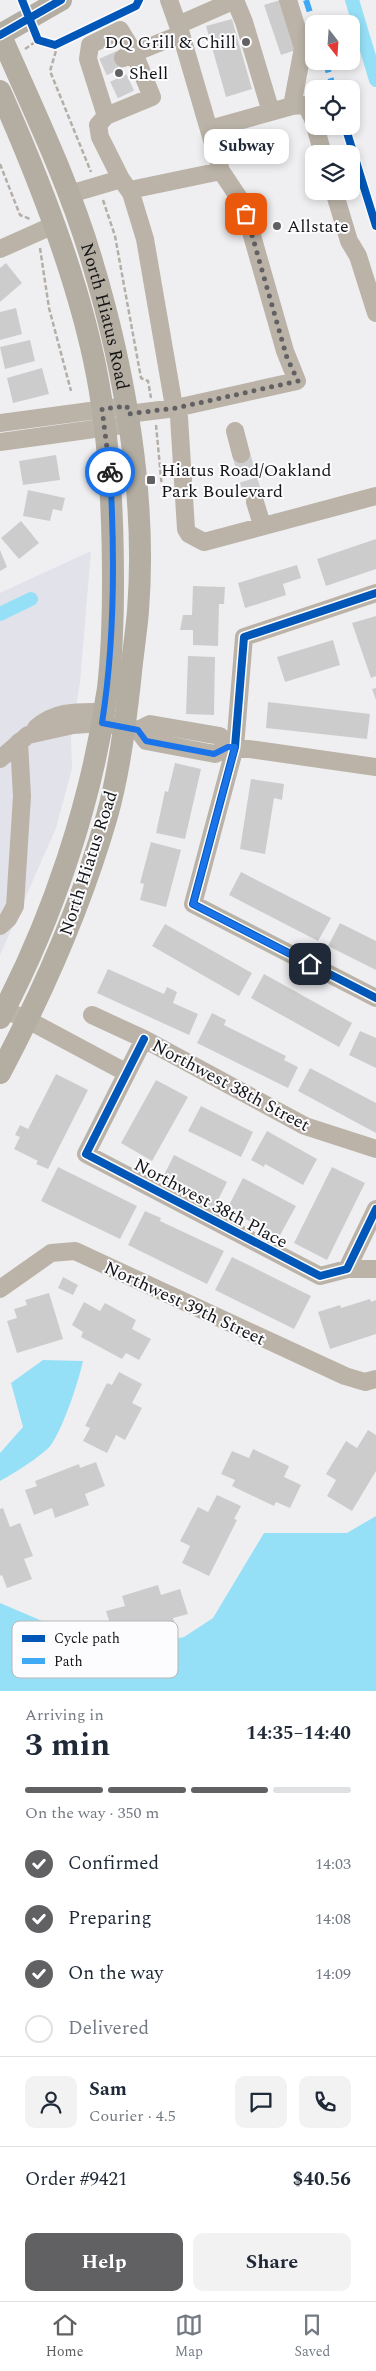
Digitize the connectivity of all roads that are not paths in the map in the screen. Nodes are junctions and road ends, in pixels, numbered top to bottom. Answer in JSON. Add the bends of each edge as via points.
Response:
{"nodes":[{"id":1,"x":61,"y":0,"type":"edge"},
{"id":2,"x":169,"y":0,"type":"edge"},
{"id":3,"x":235,"y":0,"type":"edge"},
{"id":4,"x":288,"y":0,"type":"edge"},
{"id":5,"x":180,"y":30,"type":"junction"},
{"id":6,"x":0,"y":35,"type":"edge"},
{"id":7,"x":129,"y":56,"type":"junction"},
{"id":8,"x":0,"y":91,"type":"edge"},
{"id":9,"x":292,"y":106,"type":"junction"},
{"id":10,"x":305,"y":107,"type":"edge"},
{"id":11,"x":271,"y":112,"type":"junction"},
{"id":12,"x":106,"y":116,"type":"junction"},
{"id":13,"x":210,"y":129,"type":"junction"},
{"id":14,"x":222,"y":170,"type":"junction"},
{"id":15,"x":126,"y":185,"type":"junction"},
{"id":16,"x":70,"y":194,"type":"junction"},
{"id":17,"x":337,"y":200,"type":"edge"},
{"id":18,"x":45,"y":229,"type":"junction"},
{"id":19,"x":1,"y":245,"type":"edge"},
{"id":20,"x":376,"y":313,"type":"edge"},
{"id":21,"x":176,"y":408,"type":"junction"},
{"id":22,"x":128,"y":415,"type":"junction"},
{"id":23,"x":104,"y":418,"type":"junction"},
{"id":24,"x":0,"y":423,"type":"edge"},
{"id":25,"x":235,"y":432,"type":"dead end"},
{"id":26,"x":0,"y":442,"type":"edge"},
{"id":27,"x":241,"y":454,"type":"tunnel mouth"},
{"id":28,"x":376,"y":496,"type":"edge"},
{"id":29,"x":255,"y":502,"type":"tunnel mouth"},
{"id":30,"x":262,"y":525,"type":"junction"},
{"id":31,"x":376,"y":593,"type":"edge"},
{"id":32,"x":103,"y":718,"type":"junction"},
{"id":33,"x":132,"y":728,"type":"junction"},
{"id":34,"x":24,"y":739,"type":"junction"},
{"id":35,"x":231,"y":747,"type":"junction"},
{"id":36,"x":0,"y":758,"type":"edge"},
{"id":37,"x":376,"y":767,"type":"edge"},
{"id":38,"x":8,"y":882,"type":"edge"},
{"id":39,"x":0,"y":926,"type":"edge"},
{"id":40,"x":376,"y":998,"type":"edge"},
{"id":41,"x":1,"y":1012,"type":"edge"},
{"id":42,"x":92,"y":1015,"type":"dead end"},
{"id":43,"x":28,"y":1020,"type":"junction"},
{"id":44,"x":144,"y":1039,"type":"junction"},
{"id":45,"x":0,"y":1072,"type":"edge"},
{"id":46,"x":127,"y":1073,"type":"junction"},
{"id":47,"x":376,"y":1149,"type":"edge"},
{"id":48,"x":376,"y":1209,"type":"edge"},
{"id":49,"x":347,"y":1269,"type":"junction"},
{"id":50,"x":376,"y":1269,"type":"edge"},
{"id":51,"x":0,"y":1289,"type":"edge"},
{"id":52,"x":376,"y":1379,"type":"edge"}],
"edges":[{"from":1,"to":6,"type":"main road"},
{"from":2,"to":5,"type":"street"},
{"from":3,"to":5,"type":"street"},
{"from":3,"to":11,"type":"street"},
{"from":4,"to":9,"type":"street","via":[[302,48]]},
{"from":5,"to":7,"type":"street"},
{"from":5,"to":13,"type":"street"},
{"from":6,"to":16,"type":"main road","name":"North Hiatus Road"},
{"from":7,"to":12,"type":"street","via":[[152,97]]},
{"from":7,"to":12,"type":"street","via":[[120,30],[90,45],[88,59],[98,70],[107,93]]},
{"from":8,"to":18,"type":"main road","name":"North Hiatus Road","via":[[45,199]]},
{"from":9,"to":10,"type":"street"},
{"from":9,"to":11,"type":"street"},
{"from":11,"to":13,"type":"street"},
{"from":12,"to":15,"type":"street","via":[[98,125],[100,137]]},
{"from":13,"to":14,"type":"street"},
{"from":14,"to":15,"type":"street"},
{"from":14,"to":21,"type":"street","via":[[244,204],[287,358],[298,381]]},
{"from":15,"to":16,"type":"street","via":[[97,186]]},
{"from":15,"to":21,"type":"street","via":[[145,238]]},
{"from":16,"to":22,"type":"main road","name":"North Hiatus Road","via":[[110,323]]},
{"from":17,"to":20,"type":"street"},
{"from":18,"to":19,"type":"street"},
{"from":18,"to":23,"type":"main road","name":"North Hiatus Road","via":[[86,327]]},
{"from":21,"to":22,"type":"street"},
{"from":21,"to":30,"type":"street","via":[[186,529],[204,542]]},
{"from":22,"to":23,"type":"street"},
{"from":22,"to":33,"type":"main road","name":"North Hiatus Road","via":[[138,514],[138,609]]},
{"from":23,"to":24,"type":"street"},
{"from":23,"to":26,"type":"street"},
{"from":23,"to":32,"type":"main road","name":"North Hiatus Road","via":[[113,524],[113,614]]},
{"from":25,"to":27,"type":"street"},
{"from":28,"to":30,"type":"street"},
{"from":29,"to":30,"type":"street"},
{"from":31,"to":35,"type":"street","via":[[244,637]]},
{"from":32,"to":33,"type":"street"},
{"from":32,"to":34,"type":"street"},
{"from":32,"to":41,"type":"main road","name":"North Hiatus Road","via":[[83,806],[49,915]]},
{"from":33,"to":35,"type":"street","via":[[146,741],[214,754]]},
{"from":33,"to":43,"type":"main road","name":"North Hiatus Road","via":[[108,814],[71,923]]},
{"from":34,"to":36,"type":"street"},
{"from":34,"to":38,"type":"street","via":[[22,796]]},
{"from":35,"to":37,"type":"street"},
{"from":35,"to":40,"type":"street","via":[[193,904]]},
{"from":38,"to":39,"type":"street","via":[[15,906]]},
{"from":41,"to":43,"type":"street"},
{"from":42,"to":44,"type":"street","name":"Northwest 38th Street"},
{"from":43,"to":45,"type":"main road","name":"North Hiatus Road"},
{"from":43,"to":46,"type":"street"},
{"from":44,"to":46,"type":"street","name":"Northwest 38th Street"},
{"from":44,"to":47,"type":"street","name":"Northwest 38th Street","via":[[305,1126]]},
{"from":46,"to":49,"type":"street","name":"Northwest 38th Place","via":[[86,1154],[320,1276]]},
{"from":48,"to":49,"type":"street"},
{"from":49,"to":50,"type":"street"},
{"from":51,"to":52,"type":"street","name":"Northwest 39th Street","via":[[52,1253],[75,1251],[345,1376],[366,1382]]}]}
